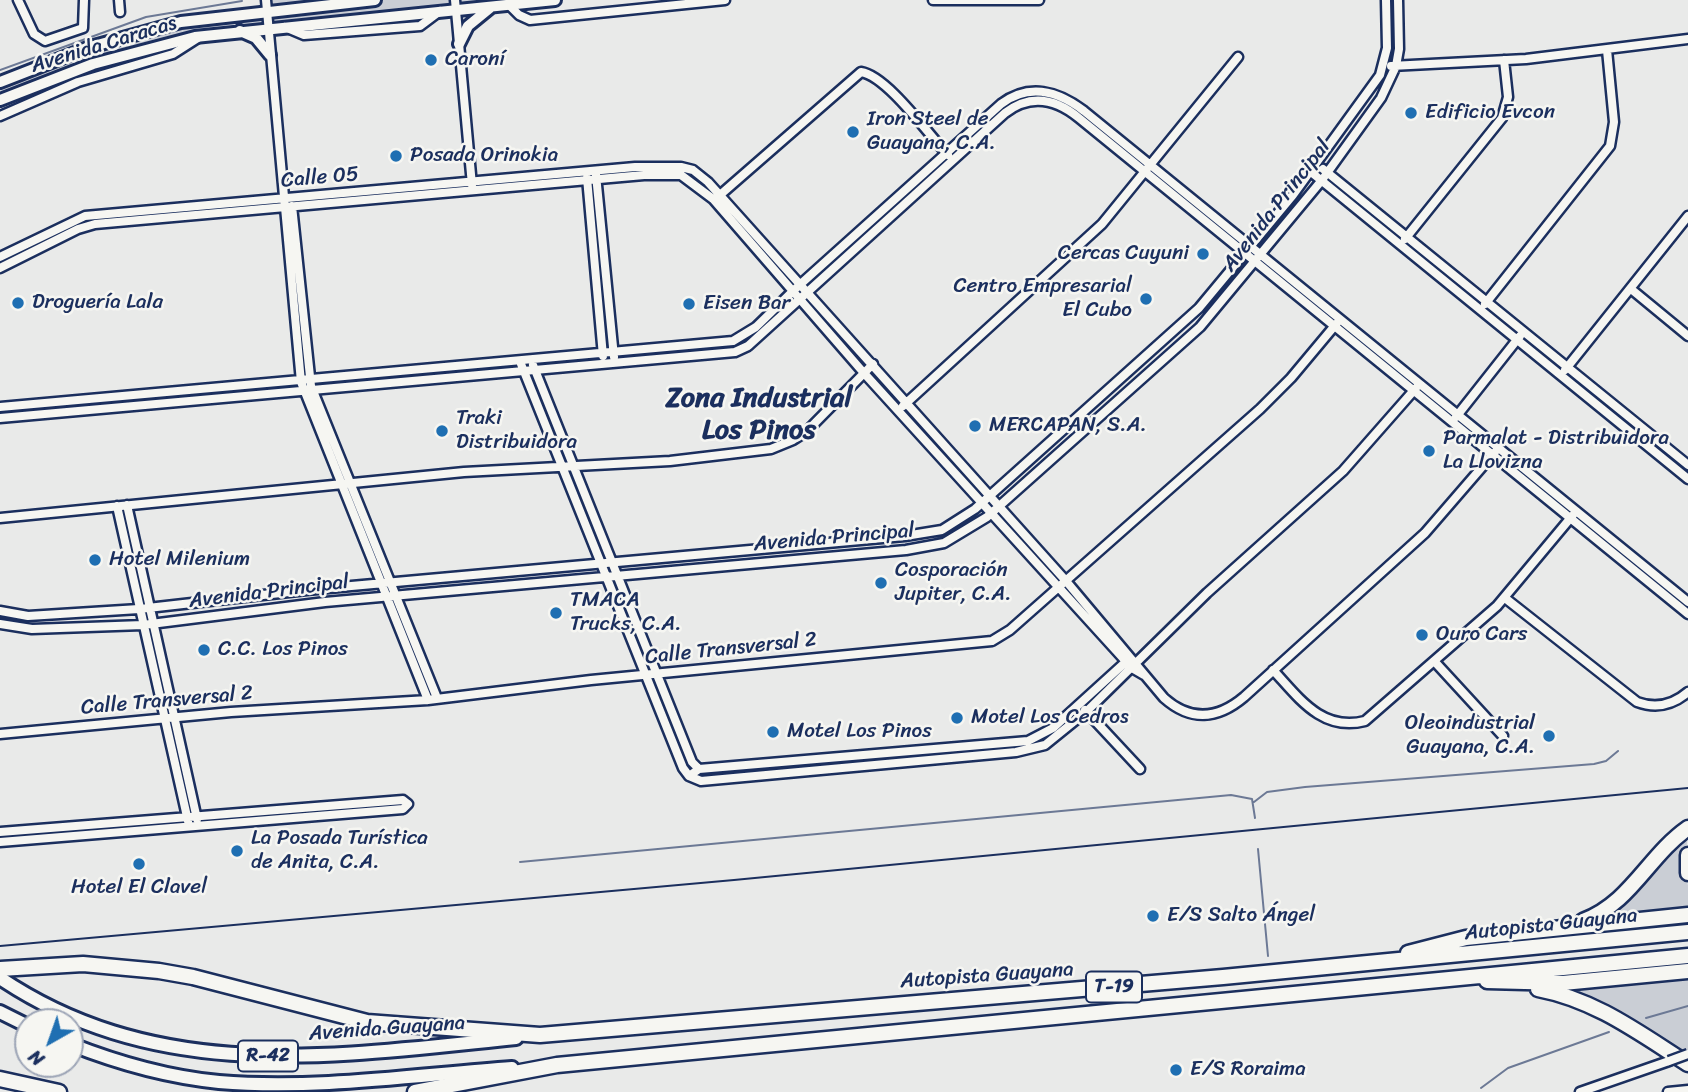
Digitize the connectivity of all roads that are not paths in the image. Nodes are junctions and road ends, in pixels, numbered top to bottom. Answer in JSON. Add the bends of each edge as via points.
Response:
{"nodes":[{"id":1,"x":18,"y":0,"type":"edge"},
{"id":2,"x":85,"y":0,"type":"edge"},
{"id":3,"x":119,"y":0,"type":"edge"},
{"id":4,"x":257,"y":0,"type":"edge"},
{"id":5,"x":375,"y":0,"type":"edge"},
{"id":6,"x":555,"y":0,"type":"edge"},
{"id":7,"x":724,"y":0,"type":"edge"},
{"id":8,"x":933,"y":0,"type":"edge"},
{"id":9,"x":1039,"y":0,"type":"edge"},
{"id":10,"x":1386,"y":0,"type":"edge"},
{"id":11,"x":1398,"y":0,"type":"edge"},
{"id":12,"x":502,"y":4,"type":"junction"},
{"id":13,"x":266,"y":5,"type":"edge"},
{"id":14,"x":455,"y":5,"type":"edge"},
{"id":15,"x":120,"y":12,"type":"dead end"},
{"id":16,"x":235,"y":14,"type":"junction"},
{"id":17,"x":267,"y":27,"type":"junction"},
{"id":18,"x":237,"y":31,"type":"junction"},
{"id":19,"x":202,"y":36,"type":"junction"},
{"id":20,"x":1688,"y":39,"type":"edge"},
{"id":21,"x":459,"y":44,"type":"junction"},
{"id":22,"x":1607,"y":50,"type":"junction"},
{"id":23,"x":270,"y":55,"type":"junction"},
{"id":24,"x":1238,"y":57,"type":"dead end"},
{"id":25,"x":1504,"y":60,"type":"junction"},
{"id":26,"x":1385,"y":64,"type":"junction"},
{"id":27,"x":1395,"y":66,"type":"junction"},
{"id":28,"x":0,"y":82,"type":"edge"},
{"id":29,"x":0,"y":100,"type":"edge"},
{"id":30,"x":0,"y":116,"type":"edge"},
{"id":31,"x":949,"y":157,"type":"junction"},
{"id":32,"x":1317,"y":164,"type":"junction"},
{"id":33,"x":1148,"y":168,"type":"junction"},
{"id":34,"x":1311,"y":172,"type":"junction"},
{"id":35,"x":1327,"y":172,"type":"junction"},
{"id":36,"x":591,"y":175,"type":"junction"},
{"id":37,"x":1322,"y":180,"type":"junction"},
{"id":38,"x":471,"y":181,"type":"junction"},
{"id":39,"x":472,"y":192,"type":"junction"},
{"id":40,"x":720,"y":195,"type":"junction"},
{"id":41,"x":285,"y":199,"type":"junction"},
{"id":42,"x":293,"y":209,"type":"junction"},
{"id":43,"x":283,"y":210,"type":"junction"},
{"id":44,"x":1688,"y":216,"type":"edge"},
{"id":45,"x":100,"y":220,"type":"junction"},
{"id":46,"x":1403,"y":241,"type":"junction"},
{"id":47,"x":761,"y":246,"type":"junction"},
{"id":48,"x":1248,"y":250,"type":"junction"},
{"id":49,"x":0,"y":257,"type":"edge"},
{"id":50,"x":1258,"y":259,"type":"junction"},
{"id":51,"x":0,"y":268,"type":"edge"},
{"id":52,"x":1631,"y":289,"type":"junction"},
{"id":53,"x":800,"y":290,"type":"junction"},
{"id":54,"x":1487,"y":302,"type":"junction"},
{"id":55,"x":1481,"y":309,"type":"junction"},
{"id":56,"x":1337,"y":323,"type":"junction"},
{"id":57,"x":1183,"y":324,"type":"junction"},
{"id":58,"x":1524,"y":331,"type":"junction"},
{"id":59,"x":1192,"y":334,"type":"junction"},
{"id":60,"x":1688,"y":336,"type":"edge"},
{"id":61,"x":740,"y":339,"type":"junction"},
{"id":62,"x":1517,"y":340,"type":"junction"},
{"id":63,"x":1158,"y":347,"type":"junction"},
{"id":64,"x":744,"y":348,"type":"junction"},
{"id":65,"x":607,"y":356,"type":"junction"},
{"id":66,"x":530,"y":357,"type":"junction"},
{"id":67,"x":1167,"y":357,"type":"junction"},
{"id":68,"x":519,"y":358,"type":"junction"},
{"id":69,"x":873,"y":364,"type":"junction"},
{"id":70,"x":1567,"y":367,"type":"junction"},
{"id":71,"x":534,"y":368,"type":"junction"},
{"id":72,"x":523,"y":369,"type":"junction"},
{"id":73,"x":863,"y":372,"type":"junction"},
{"id":74,"x":1561,"y":375,"type":"junction"},
{"id":75,"x":305,"y":379,"type":"junction"},
{"id":76,"x":1419,"y":383,"type":"junction"},
{"id":77,"x":307,"y":389,"type":"junction"},
{"id":78,"x":1413,"y":391,"type":"junction"},
{"id":79,"x":96,"y":399,"type":"junction"},
{"id":80,"x":907,"y":402,"type":"junction"},
{"id":81,"x":47,"y":403,"type":"junction"},
{"id":82,"x":0,"y":407,"type":"edge"},
{"id":83,"x":98,"y":409,"type":"junction"},
{"id":84,"x":899,"y":411,"type":"junction"},
{"id":85,"x":47,"y":414,"type":"junction"},
{"id":86,"x":1458,"y":415,"type":"junction"},
{"id":87,"x":0,"y":418,"type":"edge"},
{"id":88,"x":1452,"y":423,"type":"junction"},
{"id":89,"x":1649,"y":434,"type":"junction"},
{"id":90,"x":1642,"y":443,"type":"junction"},
{"id":91,"x":1495,"y":452,"type":"junction"},
{"id":92,"x":1688,"y":465,"type":"edge"},
{"id":93,"x":574,"y":466,"type":"junction"},
{"id":94,"x":563,"y":467,"type":"junction"},
{"id":95,"x":1688,"y":479,"type":"edge"},
{"id":96,"x":351,"y":484,"type":"junction"},
{"id":97,"x":341,"y":485,"type":"junction"},
{"id":98,"x":990,"y":496,"type":"junction"},
{"id":99,"x":982,"y":503,"type":"junction"},
{"id":100,"x":127,"y":505,"type":"junction"},
{"id":101,"x":117,"y":506,"type":"junction"},
{"id":102,"x":999,"y":506,"type":"junction"},
{"id":103,"x":1576,"y":511,"type":"junction"},
{"id":104,"x":991,"y":513,"type":"junction"},
{"id":105,"x":0,"y":518,"type":"edge"},
{"id":106,"x":1570,"y":519,"type":"junction"},
{"id":107,"x":942,"y":530,"type":"junction"},
{"id":108,"x":927,"y":533,"type":"junction"},
{"id":109,"x":944,"y":543,"type":"junction"},
{"id":110,"x":930,"y":546,"type":"junction"},
{"id":111,"x":614,"y":562,"type":"junction"},
{"id":112,"x":603,"y":563,"type":"junction"},
{"id":113,"x":619,"y":575,"type":"junction"},
{"id":114,"x":607,"y":576,"type":"junction"},
{"id":115,"x":1066,"y":581,"type":"junction"},
{"id":116,"x":391,"y":583,"type":"junction"},
{"id":117,"x":380,"y":584,"type":"junction"},
{"id":118,"x":1059,"y":587,"type":"junction"},
{"id":119,"x":397,"y":596,"type":"junction"},
{"id":120,"x":386,"y":597,"type":"junction"},
{"id":121,"x":1505,"y":598,"type":"junction"},
{"id":122,"x":1688,"y":601,"type":"edge"},
{"id":123,"x":149,"y":608,"type":"junction"},
{"id":124,"x":139,"y":609,"type":"junction"},
{"id":125,"x":0,"y":611,"type":"edge"},
{"id":126,"x":1688,"y":614,"type":"edge"},
{"id":127,"x":0,"y":624,"type":"edge"},
{"id":128,"x":147,"y":624,"type":"junction"},
{"id":129,"x":415,"y":640,"type":"junction"},
{"id":130,"x":404,"y":642,"type":"junction"},
{"id":131,"x":1133,"y":661,"type":"junction"},
{"id":132,"x":1435,"y":662,"type":"junction"},
{"id":133,"x":1273,"y":670,"type":"junction"},
{"id":134,"x":659,"y":673,"type":"junction"},
{"id":135,"x":648,"y":674,"type":"junction"},
{"id":136,"x":1688,"y":692,"type":"edge"},
{"id":137,"x":437,"y":698,"type":"junction"},
{"id":138,"x":428,"y":700,"type":"junction"},
{"id":139,"x":1084,"y":708,"type":"junction"},
{"id":140,"x":169,"y":718,"type":"junction"},
{"id":141,"x":0,"y":734,"type":"edge"},
{"id":142,"x":1503,"y":736,"type":"dead end"},
{"id":143,"x":1022,"y":741,"type":"junction"},
{"id":144,"x":974,"y":746,"type":"junction"},
{"id":145,"x":1026,"y":751,"type":"junction"},
{"id":146,"x":897,"y":753,"type":"junction"},
{"id":147,"x":975,"y":756,"type":"junction"},
{"id":148,"x":899,"y":764,"type":"junction"},
{"id":149,"x":740,"y":767,"type":"junction"},
{"id":150,"x":699,"y":769,"type":"junction"},
{"id":151,"x":1140,"y":769,"type":"dead end"},
{"id":152,"x":689,"y":776,"type":"junction"},
{"id":153,"x":742,"y":779,"type":"junction"},
{"id":154,"x":197,"y":816,"type":"junction"},
{"id":155,"x":187,"y":817,"type":"junction"},
{"id":156,"x":130,"y":822,"type":"junction"},
{"id":157,"x":199,"y":825,"type":"junction"},
{"id":158,"x":189,"y":826,"type":"junction"},
{"id":159,"x":1688,"y":828,"type":"edge"},
{"id":160,"x":49,"y":829,"type":"junction"},
{"id":161,"x":132,"y":831,"type":"junction"},
{"id":162,"x":0,"y":832,"type":"edge"},
{"id":163,"x":50,"y":839,"type":"junction"},
{"id":164,"x":0,"y":842,"type":"edge"},
{"id":165,"x":1688,"y":855,"type":"edge"},
{"id":166,"x":1688,"y":873,"type":"edge"},
{"id":167,"x":1688,"y":915,"type":"edge"},
{"id":168,"x":1568,"y":927,"type":"junction"},
{"id":169,"x":1688,"y":932,"type":"edge"},
{"id":170,"x":1688,"y":956,"type":"edge"},
{"id":171,"x":1380,"y":962,"type":"junction"},
{"id":172,"x":0,"y":969,"type":"edge"},
{"id":173,"x":1688,"y":971,"type":"edge"},
{"id":174,"x":1450,"y":978,"type":"junction"},
{"id":175,"x":4,"y":981,"type":"edge"},
{"id":176,"x":1509,"y":983,"type":"junction"},
{"id":177,"x":540,"y":1035,"type":"junction"},
{"id":178,"x":84,"y":1049,"type":"edge"},
{"id":179,"x":1688,"y":1054,"type":"edge"},
{"id":180,"x":1688,"y":1064,"type":"edge"},
{"id":181,"x":557,"y":1065,"type":"junction"},
{"id":182,"x":0,"y":1079,"type":"edge"},
{"id":183,"x":1688,"y":1090,"type":"edge"},
{"id":184,"x":59,"y":1092,"type":"edge"},
{"id":185,"x":415,"y":1092,"type":"edge"},
{"id":186,"x":1580,"y":1092,"type":"edge"},
{"id":187,"x":1668,"y":1092,"type":"edge"}],
"edges":[{"from":1,"to":2,"type":"street","via":[[34,34],[45,41],[83,28]]},
{"from":3,"to":15,"type":"street"},
{"from":4,"to":16,"type":"street"},
{"from":5,"to":13,"type":"street","name":"Avenida Caracas"},
{"from":6,"to":12,"type":"street","name":"Avenida Caracas"},
{"from":7,"to":12,"type":"street","via":[[530,20]]},
{"from":8,"to":9,"type":"street"},
{"from":10,"to":26,"type":"street","name":"Avenida Principal"},
{"from":11,"to":27,"type":"street","name":"Avenida Principal","via":[[1401,34]]},
{"from":12,"to":14,"type":"street","name":"Avenida Caracas"},
{"from":12,"to":21,"type":"street","via":[[475,18]]},
{"from":13,"to":16,"type":"street","name":"Avenida Caracas"},
{"from":13,"to":17,"type":"street"},
{"from":14,"to":17,"type":"street","name":"Avenida Caracas"},
{"from":14,"to":21,"type":"street"},
{"from":16,"to":28,"type":"street","name":"Avenida Caracas","via":[[127,36]]},
{"from":17,"to":18,"type":"street","name":"Avenida Caracas"},
{"from":17,"to":23,"type":"street"},
{"from":18,"to":19,"type":"street","name":"Avenida Caracas"},
{"from":18,"to":23,"type":"street","via":[[256,38]]},
{"from":19,"to":29,"type":"street","name":"Avenida Caracas","via":[[93,64]]},
{"from":19,"to":30,"type":"street","via":[[173,54],[78,82]]},
{"from":20,"to":22,"type":"street"},
{"from":21,"to":38,"type":"street"},
{"from":22,"to":25,"type":"street"},
{"from":22,"to":54,"type":"street","via":[[1614,122],[1610,146]]},
{"from":23,"to":41,"type":"street"},
{"from":24,"to":33,"type":"street"},
{"from":25,"to":27,"type":"street"},
{"from":25,"to":46,"type":"street","via":[[1508,97],[1502,118]]},
{"from":26,"to":27,"type":"street"},
{"from":26,"to":32,"type":"street","name":"Avenida Principal","via":[[1369,94]]},
{"from":27,"to":35,"type":"street","name":"Avenida Principal","via":[[1381,98]]},
{"from":31,"to":33,"type":"street","via":[[1005,113],[1023,102],[1042,100],[1090,121]]},
{"from":31,"to":40,"type":"street","via":[[886,88],[861,72]]},
{"from":31,"to":53,"type":"street"},
{"from":32,"to":34,"type":"street","name":"Avenida Principal"},
{"from":32,"to":35,"type":"street"},
{"from":33,"to":48,"type":"street"},
{"from":33,"to":80,"type":"street","via":[[1094,232]]},
{"from":34,"to":37,"type":"street"},
{"from":34,"to":48,"type":"street","name":"Avenida Principal"},
{"from":35,"to":37,"type":"street","name":"Avenida Principal"},
{"from":35,"to":46,"type":"street"},
{"from":36,"to":38,"type":"street","name":"Calle 05"},
{"from":36,"to":39,"type":"street","name":"Calle 05"},
{"from":36,"to":40,"type":"street","name":"Calle 05","via":[[669,165],[693,170]]},
{"from":36,"to":47,"type":"street","name":"Calle 05","via":[[669,173],[690,179]]},
{"from":36,"to":65,"type":"street"},
{"from":37,"to":46,"type":"street"},
{"from":37,"to":50,"type":"street","name":"Avenida Principal"},
{"from":38,"to":39,"type":"street"},
{"from":38,"to":41,"type":"street","name":"Calle 05"},
{"from":39,"to":42,"type":"street","name":"Calle 05"},
{"from":40,"to":47,"type":"street"},
{"from":41,"to":42,"type":"street"},
{"from":41,"to":43,"type":"street"},
{"from":41,"to":45,"type":"street","name":"Calle 05"},
{"from":42,"to":43,"type":"street","name":"Calle 05"},
{"from":42,"to":75,"type":"street"},
{"from":43,"to":45,"type":"street","name":"Calle 05"},
{"from":43,"to":75,"type":"street"},
{"from":44,"to":52,"type":"street"},
{"from":45,"to":49,"type":"street","name":"Calle 05","via":[[75,219]]},
{"from":45,"to":51,"type":"street","name":"Calle 05"},
{"from":46,"to":54,"type":"street"},
{"from":46,"to":55,"type":"street"},
{"from":47,"to":53,"type":"street"},
{"from":48,"to":50,"type":"street"},
{"from":48,"to":57,"type":"street","name":"Avenida Principal"},
{"from":50,"to":56,"type":"street"},
{"from":50,"to":59,"type":"street","name":"Avenida Principal"},
{"from":52,"to":60,"type":"street"},
{"from":52,"to":70,"type":"street"},
{"from":53,"to":61,"type":"street"},
{"from":53,"to":64,"type":"street"},
{"from":53,"to":69,"type":"street"},
{"from":53,"to":73,"type":"street"},
{"from":54,"to":55,"type":"street"},
{"from":54,"to":58,"type":"street"},
{"from":55,"to":62,"type":"street"},
{"from":56,"to":76,"type":"street"},
{"from":56,"to":78,"type":"street"},
{"from":56,"to":115,"type":"street","name":"Calle Transversal 2","via":[[1275,394]]},
{"from":57,"to":59,"type":"street"},
{"from":57,"to":63,"type":"street","name":"Avenida Principal"},
{"from":58,"to":62,"type":"street"},
{"from":58,"to":70,"type":"street"},
{"from":59,"to":67,"type":"street","name":"Avenida Principal"},
{"from":61,"to":64,"type":"street"},
{"from":61,"to":65,"type":"street"},
{"from":62,"to":74,"type":"street"},
{"from":62,"to":86,"type":"street"},
{"from":63,"to":67,"type":"street"},
{"from":63,"to":98,"type":"street","name":"Avenida Principal"},
{"from":64,"to":65,"type":"street","via":[[615,363]]},
{"from":65,"to":66,"type":"street"},
{"from":65,"to":71,"type":"street"},
{"from":66,"to":68,"type":"street"},
{"from":66,"to":71,"type":"street"},
{"from":67,"to":102,"type":"street","name":"Avenida Principal"},
{"from":68,"to":72,"type":"street"},
{"from":68,"to":75,"type":"street"},
{"from":69,"to":73,"type":"street"},
{"from":69,"to":80,"type":"street"},
{"from":70,"to":74,"type":"street"},
{"from":70,"to":89,"type":"street"},
{"from":71,"to":72,"type":"street"},
{"from":71,"to":93,"type":"street"},
{"from":72,"to":77,"type":"street"},
{"from":72,"to":94,"type":"street"},
{"from":73,"to":84,"type":"street"},
{"from":73,"to":93,"type":"street","via":[[807,431],[780,446],[670,461]]},
{"from":74,"to":90,"type":"street"},
{"from":75,"to":77,"type":"street"},
{"from":75,"to":79,"type":"street"},
{"from":76,"to":78,"type":"street"},
{"from":76,"to":86,"type":"street"},
{"from":77,"to":83,"type":"street"},
{"from":77,"to":96,"type":"street"},
{"from":77,"to":97,"type":"street"},
{"from":78,"to":88,"type":"street"},
{"from":78,"to":131,"type":"street","via":[[1343,471]]},
{"from":79,"to":81,"type":"street"},
{"from":79,"to":83,"type":"street"},
{"from":80,"to":84,"type":"street"},
{"from":80,"to":98,"type":"street"},
{"from":81,"to":82,"type":"street"},
{"from":81,"to":85,"type":"street"},
{"from":83,"to":85,"type":"street"},
{"from":84,"to":99,"type":"street"},
{"from":85,"to":87,"type":"street"},
{"from":86,"to":88,"type":"street"},
{"from":86,"to":91,"type":"street"},
{"from":88,"to":91,"type":"street"},
{"from":89,"to":90,"type":"street"},
{"from":89,"to":92,"type":"street"},
{"from":90,"to":95,"type":"street"},
{"from":91,"to":103,"type":"street"},
{"from":91,"to":106,"type":"street"},
{"from":91,"to":133,"type":"street","via":[[1425,533]]},
{"from":93,"to":94,"type":"street"},
{"from":93,"to":111,"type":"street"},
{"from":94,"to":96,"type":"street"},
{"from":94,"to":112,"type":"street"},
{"from":96,"to":97,"type":"street"},
{"from":96,"to":116,"type":"street"},
{"from":97,"to":100,"type":"street"},
{"from":97,"to":117,"type":"street"},
{"from":98,"to":99,"type":"street","name":"Avenida Principal"},
{"from":98,"to":102,"type":"street"},
{"from":99,"to":104,"type":"street"},
{"from":99,"to":107,"type":"street","name":"Avenida Principal"},
{"from":100,"to":101,"type":"street"},
{"from":100,"to":123,"type":"street"},
{"from":101,"to":105,"type":"street"},
{"from":101,"to":124,"type":"street"},
{"from":102,"to":104,"type":"street","name":"Avenida Principal"},
{"from":102,"to":115,"type":"street"},
{"from":103,"to":106,"type":"street"},
{"from":103,"to":122,"type":"street"},
{"from":104,"to":109,"type":"street","name":"Avenida Principal"},
{"from":104,"to":118,"type":"street"},
{"from":106,"to":121,"type":"street"},
{"from":106,"to":126,"type":"street"},
{"from":107,"to":108,"type":"street","name":"Avenida Principal"},
{"from":107,"to":109,"type":"street"},
{"from":108,"to":110,"type":"street"},
{"from":108,"to":111,"type":"street","name":"Avenida Principal"},
{"from":109,"to":110,"type":"street","name":"Avenida Principal"},
{"from":110,"to":113,"type":"street","name":"Avenida Principal"},
{"from":111,"to":112,"type":"street","name":"Avenida Principal"},
{"from":111,"to":113,"type":"street"},
{"from":112,"to":114,"type":"street"},
{"from":112,"to":116,"type":"street","name":"Avenida Principal"},
{"from":113,"to":114,"type":"street","name":"Avenida Principal"},
{"from":113,"to":134,"type":"street"},
{"from":114,"to":119,"type":"street","name":"Avenida Principal"},
{"from":114,"to":135,"type":"street"},
{"from":115,"to":118,"type":"street","name":"Calle Transversal 2"},
{"from":115,"to":131,"type":"street"},
{"from":116,"to":117,"type":"street","name":"Avenida Principal"},
{"from":116,"to":119,"type":"street"},
{"from":117,"to":120,"type":"street"},
{"from":117,"to":123,"type":"street","name":"Avenida Principal"},
{"from":118,"to":131,"type":"street"},
{"from":118,"to":134,"type":"street","name":"Calle Transversal 2","via":[[1010,631],[985,643]]},
{"from":119,"to":120,"type":"street","name":"Avenida Principal"},
{"from":119,"to":129,"type":"street"},
{"from":120,"to":128,"type":"street","name":"Avenida Principal"},
{"from":120,"to":130,"type":"street"},
{"from":121,"to":132,"type":"street"},
{"from":121,"to":136,"type":"street","via":[[1637,702],[1666,705]]},
{"from":123,"to":124,"type":"street","name":"Avenida Principal"},
{"from":123,"to":128,"type":"street"},
{"from":124,"to":125,"type":"street","name":"Avenida Principal","via":[[28,616]]},
{"from":124,"to":128,"type":"street"},
{"from":127,"to":128,"type":"street","name":"Avenida Principal","via":[[21,629]]},
{"from":128,"to":140,"type":"street"},
{"from":129,"to":130,"type":"street"},
{"from":129,"to":137,"type":"street"},
{"from":130,"to":138,"type":"street"},
{"from":131,"to":133,"type":"street","via":[[1177,708],[1192,715],[1211,716],[1233,707]]},
{"from":131,"to":139,"type":"street"},
{"from":132,"to":133,"type":"street","via":[[1372,717],[1348,724],[1320,716]]},
{"from":132,"to":142,"type":"street"},
{"from":134,"to":135,"type":"street","name":"Calle Transversal 2"},
{"from":134,"to":150,"type":"street","via":[[692,762]]},
{"from":135,"to":137,"type":"street","name":"Calle Transversal 2"},
{"from":135,"to":152,"type":"street"},
{"from":137,"to":138,"type":"street","name":"Calle Transversal 2"},
{"from":138,"to":140,"type":"street","name":"Calle Transversal 2"},
{"from":139,"to":143,"type":"street","via":[[1048,732]]},
{"from":139,"to":145,"type":"street","via":[[1051,741]]},
{"from":139,"to":151,"type":"street"},
{"from":140,"to":141,"type":"street","name":"Calle Transversal 2"},
{"from":140,"to":154,"type":"street"},
{"from":140,"to":155,"type":"street"},
{"from":143,"to":144,"type":"street"},
{"from":143,"to":145,"type":"street"},
{"from":144,"to":146,"type":"street"},
{"from":144,"to":147,"type":"street"},
{"from":145,"to":147,"type":"street"},
{"from":146,"to":148,"type":"street"},
{"from":146,"to":149,"type":"street"},
{"from":147,"to":148,"type":"street"},
{"from":148,"to":153,"type":"street"},
{"from":149,"to":150,"type":"street"},
{"from":149,"to":153,"type":"street"},
{"from":150,"to":152,"type":"street"},
{"from":152,"to":153,"type":"street","via":[[701,781]]},
{"from":154,"to":155,"type":"street"},
{"from":154,"to":157,"type":"street"},
{"from":154,"to":157,"type":"street","via":[[403,800],[408,804],[404,809]]},
{"from":155,"to":156,"type":"street"},
{"from":155,"to":158,"type":"street"},
{"from":156,"to":160,"type":"street"},
{"from":156,"to":161,"type":"street"},
{"from":157,"to":158,"type":"street"},
{"from":158,"to":161,"type":"street"},
{"from":159,"to":168,"type":"highway","via":[[1621,899]]},
{"from":160,"to":162,"type":"street"},
{"from":160,"to":163,"type":"street"},
{"from":161,"to":163,"type":"street"},
{"from":163,"to":164,"type":"street"},
{"from":165,"to":166,"type":"highway"},
{"from":167,"to":168,"type":"highway"},
{"from":168,"to":171,"type":"highway","via":[[1466,939]]},
{"from":169,"to":171,"type":"highway","name":"Autopista Guayana","number":"T-19"},
{"from":170,"to":174,"type":"highway","name":"Autopista Guayana","number":"T-19"},
{"from":171,"to":177,"type":"highway","name":"Autopista Guayana","number":"T-19"},
{"from":172,"to":177,"type":"highway","name":"Autopista Guayana","via":[[82,964],[159,971],[367,1022]]},
{"from":173,"to":176,"type":"highway","via":[[1563,983]]},
{"from":174,"to":176,"type":"highway"},
{"from":174,"to":181,"type":"highway","name":"Autopista Guayana","number":"T-19"},
{"from":175,"to":177,"type":"main road","name":"Avenida Guayana","number":"R-42","via":[[58,1011],[125,1035],[239,1056],[359,1054]]},
{"from":176,"to":180,"type":"highway","via":[[1563,995],[1600,1010]]},
{"from":178,"to":181,"type":"main road","number":"R-42","via":[[178,1076],[253,1084]]},
{"from":179,"to":186,"type":"street","bridge":true},
{"from":181,"to":185,"type":"highway","name":"Autopista Guayana"},
{"from":182,"to":184,"type":"highway"},
{"from":183,"to":187,"type":"street"}]}
